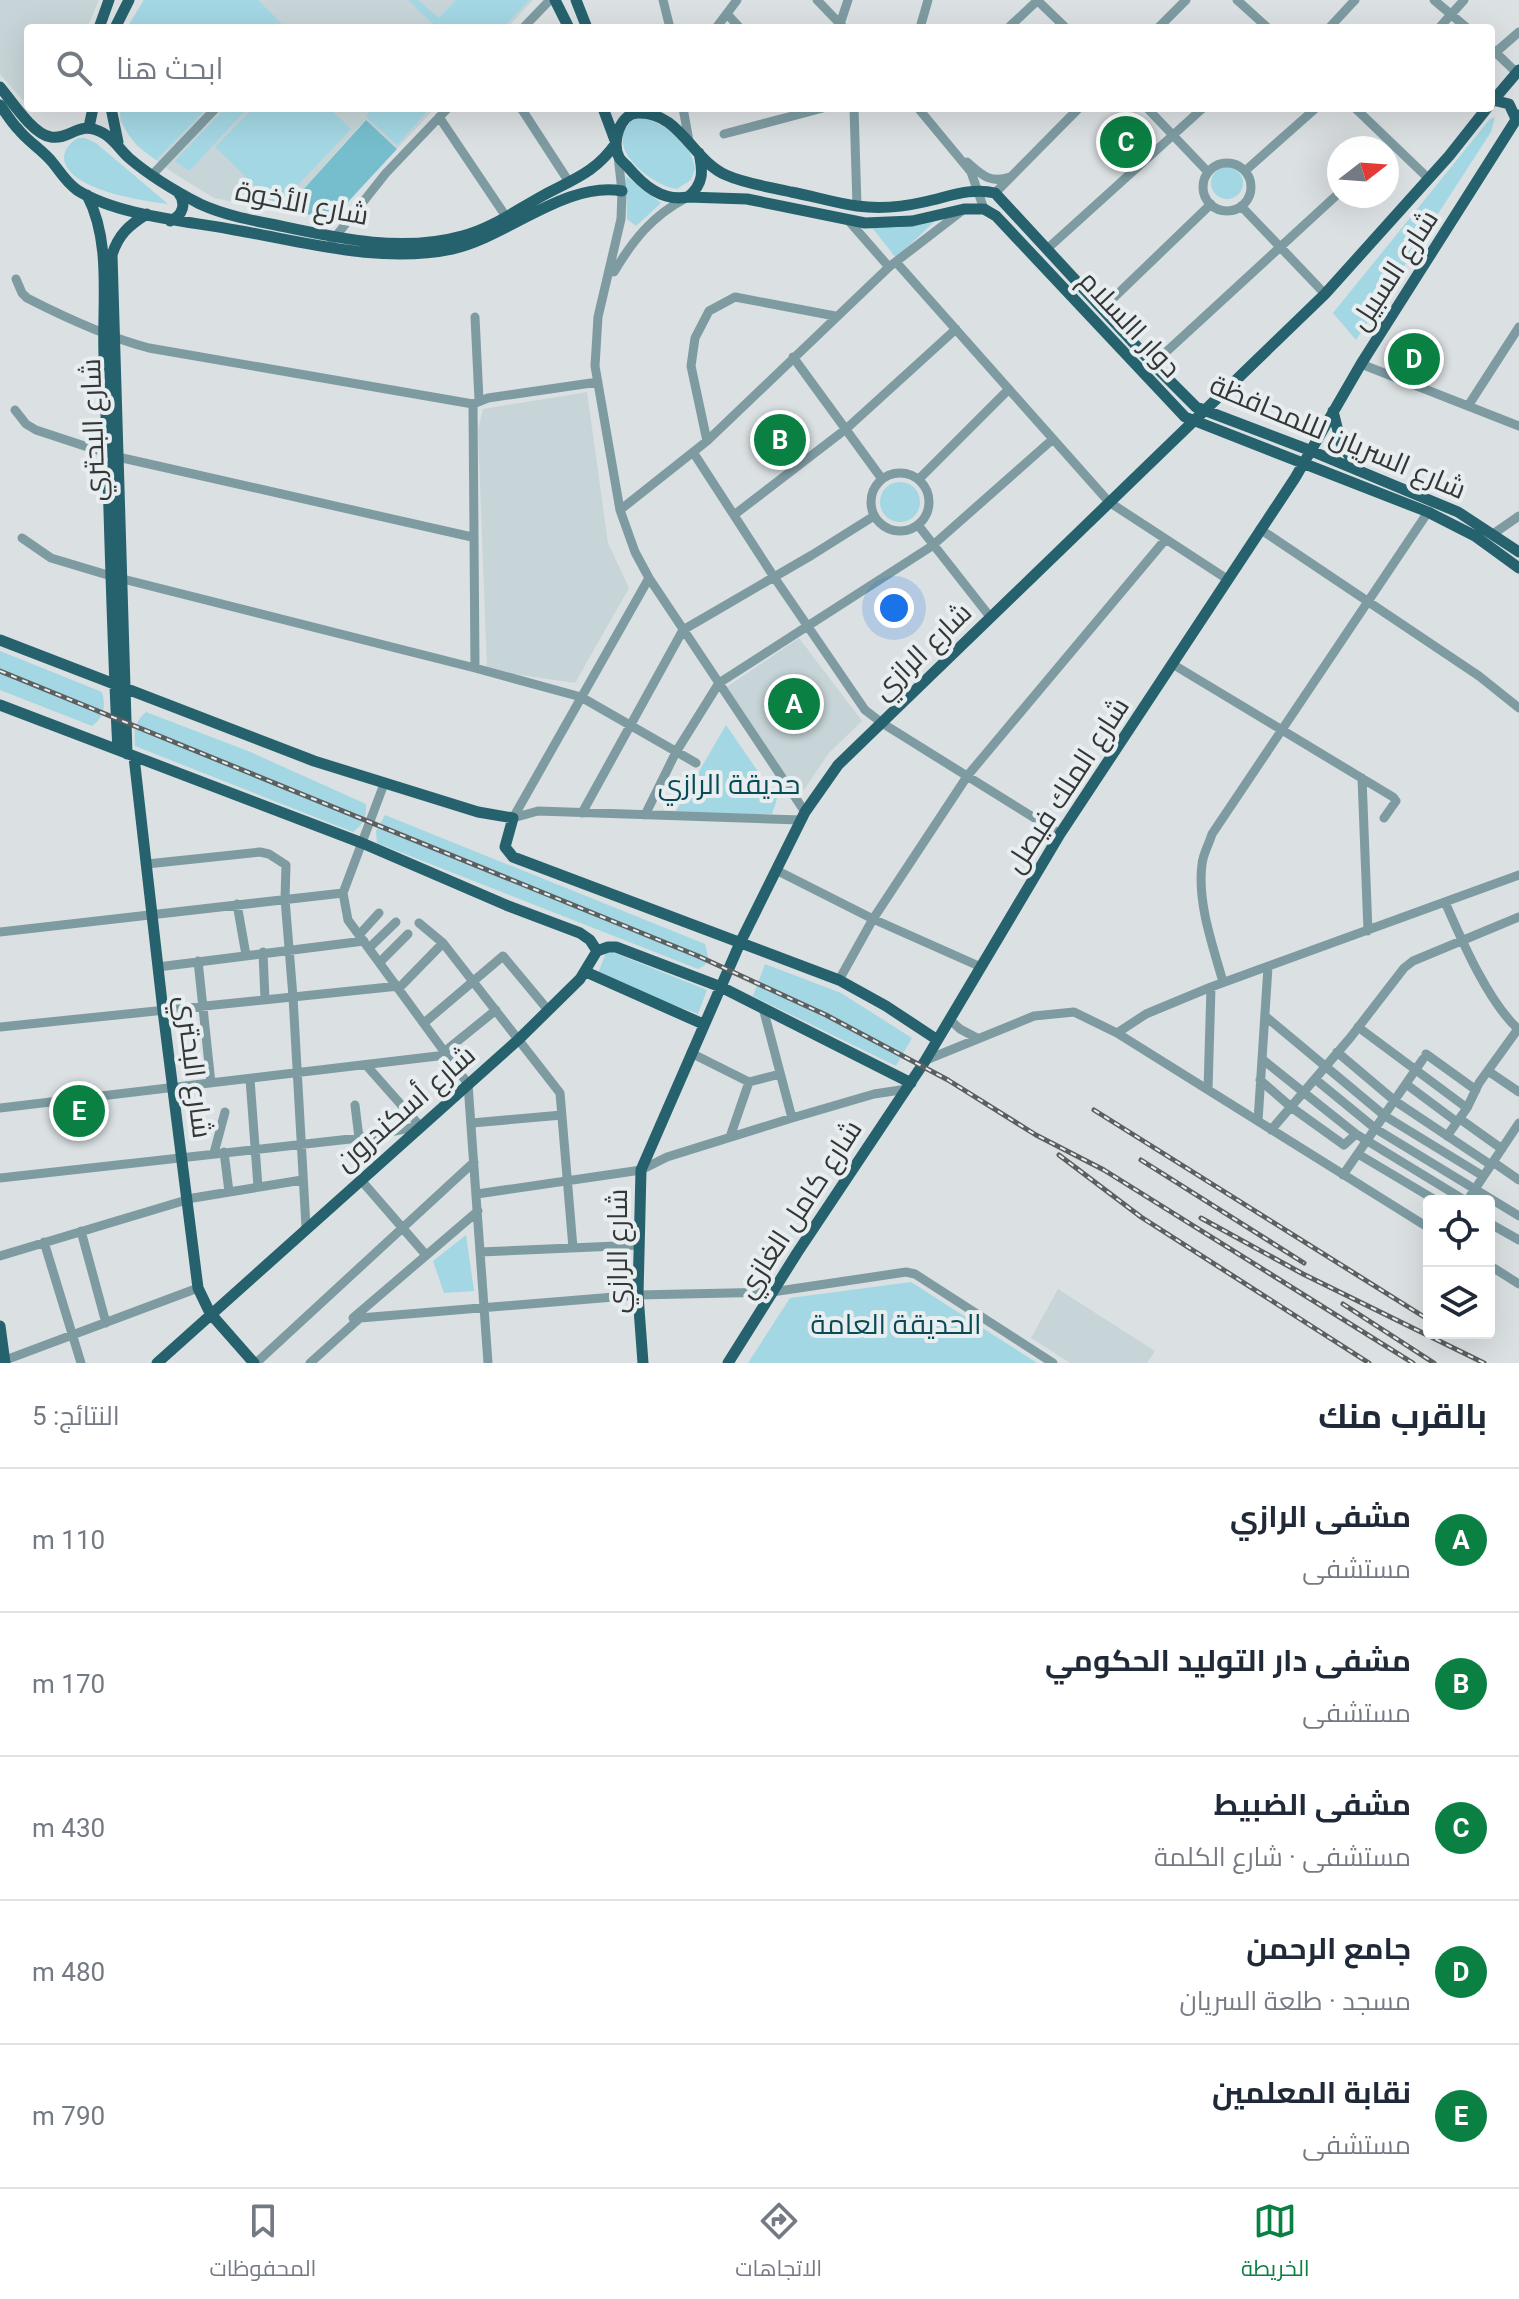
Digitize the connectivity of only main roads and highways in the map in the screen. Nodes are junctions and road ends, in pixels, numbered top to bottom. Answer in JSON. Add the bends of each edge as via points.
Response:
{"nodes":[{"id":1,"x":109,"y":0,"type":"edge"},
{"id":2,"x":129,"y":0,"type":"edge"},
{"id":3,"x":552,"y":0,"type":"edge"},
{"id":4,"x":576,"y":0,"type":"edge"},
{"id":5,"x":100,"y":24,"type":"edge"},
{"id":6,"x":117,"y":24,"type":"edge"},
{"id":7,"x":567,"y":24,"type":"edge"},
{"id":8,"x":585,"y":24,"type":"edge"},
{"id":9,"x":1518,"y":71,"type":"edge"},
{"id":10,"x":0,"y":87,"type":"edge"},
{"id":11,"x":1495,"y":98,"type":"edge"},
{"id":12,"x":1495,"y":104,"type":"edge"},
{"id":13,"x":0,"y":105,"type":"edge"},
{"id":14,"x":92,"y":112,"type":"edge"},
{"id":15,"x":112,"y":112,"type":"edge"},
{"id":16,"x":604,"y":112,"type":"edge"},
{"id":17,"x":625,"y":112,"type":"edge"},
{"id":18,"x":658,"y":112,"type":"edge"},
{"id":19,"x":1483,"y":112,"type":"edge"},
{"id":20,"x":1518,"y":117,"type":"edge"},
{"id":21,"x":89,"y":127,"type":"junction"},
{"id":22,"x":61,"y":137,"type":"junction"},
{"id":23,"x":616,"y":143,"type":"junction"},
{"id":24,"x":119,"y":147,"type":"junction"},
{"id":25,"x":699,"y":153,"type":"junction"},
{"id":26,"x":54,"y":164,"type":"junction"},
{"id":27,"x":622,"y":191,"type":"road end"},
{"id":28,"x":178,"y":192,"type":"junction"},
{"id":29,"x":87,"y":195,"type":"junction"},
{"id":30,"x":688,"y":197,"type":"junction"},
{"id":31,"x":147,"y":214,"type":"junction"},
{"id":32,"x":508,"y":220,"type":"junction"},
{"id":33,"x":169,"y":221,"type":"junction"},
{"id":34,"x":332,"y":241,"type":"junction"},
{"id":35,"x":108,"y":334,"type":"junction"},
{"id":36,"x":1206,"y":411,"type":"junction"},
{"id":37,"x":1333,"y":411,"type":"junction"},
{"id":38,"x":1194,"y":422,"type":"junction"},
{"id":39,"x":1306,"y":456,"type":"junction"},
{"id":40,"x":1359,"y":471,"type":"junction"},
{"id":41,"x":1519,"y":552,"type":"edge"},
{"id":42,"x":1519,"y":568,"type":"edge"},
{"id":43,"x":0,"y":640,"type":"edge"},
{"id":44,"x":119,"y":685,"type":"junction"},
{"id":45,"x":0,"y":705,"type":"edge"},
{"id":46,"x":126,"y":754,"type":"junction"},
{"id":47,"x":740,"y":943,"type":"junction"},
{"id":48,"x":597,"y":951,"type":"junction"},
{"id":49,"x":586,"y":972,"type":"junction"},
{"id":50,"x":721,"y":987,"type":"junction"},
{"id":51,"x":703,"y":1024,"type":"junction"},
{"id":52,"x":936,"y":1039,"type":"junction"},
{"id":53,"x":909,"y":1086,"type":"junction"},
{"id":54,"x":211,"y":1314,"type":"junction"},
{"id":55,"x":0,"y":1326,"type":"edge"},
{"id":56,"x":3,"y":1362,"type":"edge"},
{"id":57,"x":157,"y":1363,"type":"edge"},
{"id":58,"x":255,"y":1363,"type":"edge"},
{"id":59,"x":643,"y":1363,"type":"edge"},
{"id":60,"x":728,"y":1363,"type":"edge"}],
"edges":[{"from":1,"to":5,"type":"main road"},
{"from":2,"to":6,"type":"main road"},
{"from":3,"to":7,"type":"main road"},
{"from":4,"to":8,"type":"main road"},
{"from":9,"to":11,"type":"main road","name":"شارع الرازي"},
{"from":10,"to":22,"type":"main road","via":[[38,130]]},
{"from":12,"to":20,"type":"main road","via":[[1509,104]]},
{"from":13,"to":26,"type":"main road","name":"شارع الأخوة"},
{"from":14,"to":21,"type":"main road"},
{"from":15,"to":24,"type":"main road"},
{"from":16,"to":23,"type":"main road"},
{"from":17,"to":18,"type":"main road"},
{"from":17,"to":23,"type":"main road"},
{"from":18,"to":25,"type":"main road"},
{"from":19,"to":36,"type":"main road","name":"شارع الرازي","via":[[1325,294]]},
{"from":20,"to":37,"type":"main road","name":"شارع السبيل"},
{"from":21,"to":22,"type":"main road"},
{"from":21,"to":24,"type":"main road","name":"شارع الأخوة"},
{"from":22,"to":26,"type":"main road"},
{"from":23,"to":30,"type":"main road","via":[[618,156],[636,177],[670,199]]},
{"from":23,"to":32,"type":"main road","name":"شارع الأخوة","via":[[590,172]]},
{"from":24,"to":28,"type":"main road","name":"شارع الأخوة"},
{"from":25,"to":30,"type":"main road","via":[[700,184]]},
{"from":25,"to":36,"type":"main road","name":"شارع السريان لللمحافظة","via":[[723,174],[857,206],[891,208],[979,189],[995,193],[1153,364]]},
{"from":26,"to":29,"type":"main road","name":"شارع الأخوة"},
{"from":27,"to":32,"type":"main road","name":"شارع الأخوة","via":[[579,194]]},
{"from":28,"to":33,"type":"main road","via":[[183,209]]},
{"from":28,"to":34,"type":"main road","name":"شارع الأخوة","via":[[233,216]]},
{"from":29,"to":31,"type":"main road","name":"شارع الأخوة"},
{"from":29,"to":35,"type":"main road","name":"شارع البحتري","via":[[103,241]]},
{"from":30,"to":38,"type":"main road","name":"دوار االسلام","via":[[747,199],[865,223],[984,209]]},
{"from":31,"to":33,"type":"main road","name":"شارع الأخوة"},
{"from":31,"to":35,"type":"main road","name":"شارع البحتري","via":[[116,242]]},
{"from":32,"to":34,"type":"main road","name":"شارع الأخوة","via":[[464,236],[413,244]]},
{"from":33,"to":34,"type":"main road","name":"شارع الأخوة"},
{"from":35,"to":44,"type":"main road","name":"شارع البحتري"},
{"from":36,"to":38,"type":"main road","name":"شارع الرازي"},
{"from":36,"to":39,"type":"main road","name":"شارع السريان لللمحافظة"},
{"from":37,"to":39,"type":"main road","name":"شارع السبيل"},
{"from":37,"to":40,"type":"main road","via":[[1341,443]]},
{"from":38,"to":39,"type":"main road","name":"دوار االسلام"},
{"from":38,"to":47,"type":"main road","name":"شارع الرازي","via":[[838,765],[803,816]]},
{"from":39,"to":40,"type":"main road","name":"شارع السريان لللمحافظة"},
{"from":39,"to":42,"type":"main road","name":"دوار االسلام","via":[[1475,536]]},
{"from":39,"to":52,"type":"main road","name":"شارع الملك فيصل","via":[[1060,834]]},
{"from":40,"to":41,"type":"main road","name":"شارع السريان لللمحافظة","via":[[1458,512]]},
{"from":43,"to":44,"type":"main road"},
{"from":44,"to":46,"type":"main road","name":"شارع البحتري"},
{"from":44,"to":47,"type":"main road","via":[[314,761],[513,818],[505,847],[513,857]]},
{"from":45,"to":46,"type":"main road"},
{"from":46,"to":48,"type":"main road","via":[[580,933]]},
{"from":46,"to":54,"type":"main road","name":"شارع البحتري","via":[[147,864],[198,1288]]},
{"from":47,"to":50,"type":"main road","name":"شارع الرازي"},
{"from":47,"to":52,"type":"main road","via":[[839,980]]},
{"from":48,"to":49,"type":"main road","name":"شارع أسكندرون"},
{"from":48,"to":50,"type":"main road","via":[[616,947]]},
{"from":49,"to":51,"type":"main road"},
{"from":49,"to":54,"type":"main road","name":"شارع أسكندرون","via":[[518,1040]]},
{"from":50,"to":51,"type":"main road","name":"شارع الرازي"},
{"from":50,"to":53,"type":"main road"},
{"from":51,"to":59,"type":"main road","name":"شارع الرازي","via":[[641,1170],[638,1295]]},
{"from":52,"to":53,"type":"main road","name":"شارع الملك فيصل"},
{"from":53,"to":60,"type":"main road","name":"شارع كامل الغازي"},
{"from":54,"to":57,"type":"main road","name":"شارع أسكندرون"},
{"from":54,"to":58,"type":"main road","name":"شارع البحتري"},
{"from":55,"to":56,"type":"main road"}]}
